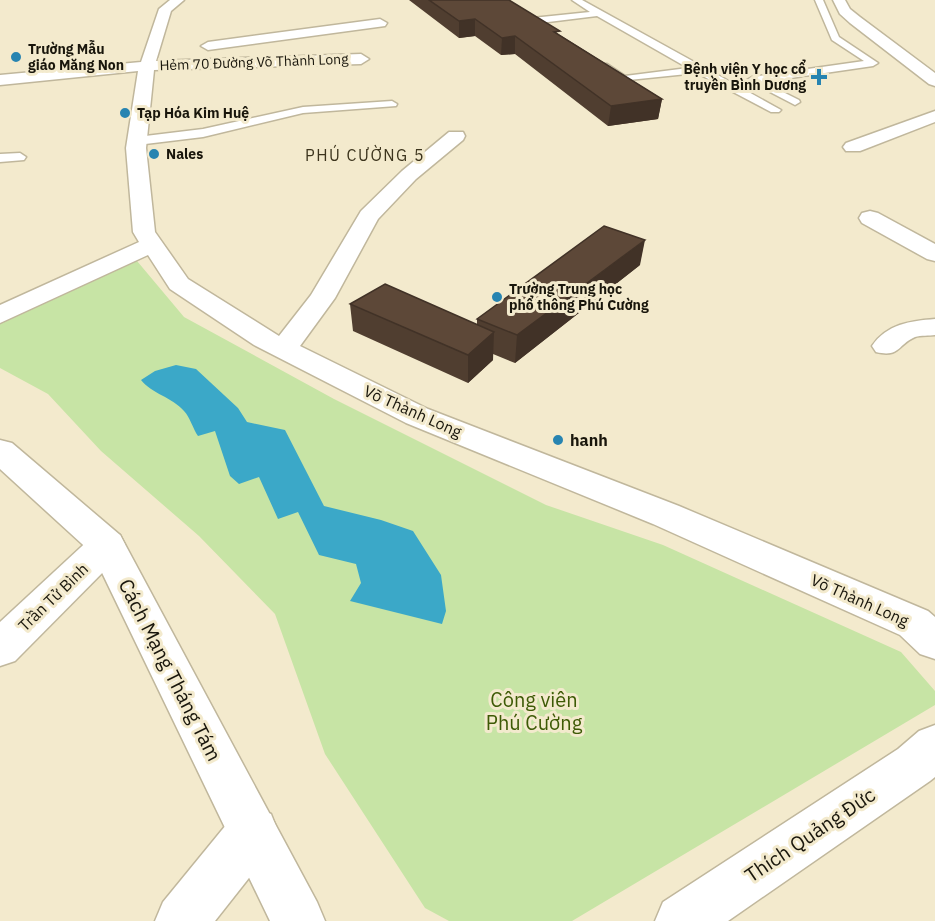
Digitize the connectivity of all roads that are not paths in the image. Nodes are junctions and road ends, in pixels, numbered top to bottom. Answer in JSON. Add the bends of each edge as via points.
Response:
{"nodes":[{"id":1,"x":178,"y":0,"type":"edge"},
{"id":2,"x":576,"y":0,"type":"edge"},
{"id":3,"x":819,"y":0,"type":"edge"},
{"id":4,"x":839,"y":0,"type":"edge"},
{"id":5,"x":600,"y":13,"type":"junction"},
{"id":6,"x":380,"y":23,"type":"dead end"},
{"id":7,"x":550,"y":33,"type":"edge"},
{"id":8,"x":361,"y":58,"type":"dead end"},
{"id":9,"x":149,"y":61,"type":"junction"},
{"id":10,"x":597,"y":63,"type":"edge"},
{"id":11,"x":698,"y":70,"type":"junction"},
{"id":12,"x":0,"y":80,"type":"edge"},
{"id":13,"x":935,"y":81,"type":"edge"},
{"id":14,"x":795,"y":102,"type":"dead end"},
{"id":15,"x":392,"y":104,"type":"dead end"},
{"id":16,"x":775,"y":110,"type":"dead end"},
{"id":17,"x":935,"y":116,"type":"edge"},
{"id":18,"x":456,"y":136,"type":"dead end"},
{"id":19,"x":137,"y":141,"type":"junction"},
{"id":20,"x":853,"y":147,"type":"dead end"},
{"id":21,"x":20,"y":157,"type":"dead end"},
{"id":22,"x":0,"y":158,"type":"edge"},
{"id":23,"x":870,"y":218,"type":"dead end"},
{"id":24,"x":153,"y":244,"type":"junction"},
{"id":25,"x":935,"y":254,"type":"edge"},
{"id":26,"x":0,"y":315,"type":"edge"},
{"id":27,"x":935,"y":327,"type":"edge"},
{"id":28,"x":886,"y":346,"type":"dead end"},
{"id":29,"x":283,"y":348,"type":"junction"},
{"id":30,"x":0,"y":451,"type":"edge"},
{"id":31,"x":107,"y":545,"type":"junction"},
{"id":32,"x":935,"y":641,"type":"edge"},
{"id":33,"x":0,"y":648,"type":"edge"},
{"id":34,"x":928,"y":762,"type":"edge"},
{"id":35,"x":253,"y":832,"type":"junction"},
{"id":36,"x":182,"y":921,"type":"edge"},
{"id":37,"x":298,"y":921,"type":"edge"},
{"id":38,"x":682,"y":921,"type":"edge"}],
"edges":[{"from":1,"to":9,"type":"street","name":"Võ Thành Long","via":[[165,9]]},
{"from":2,"to":5,"type":"lane"},
{"from":3,"to":14,"type":"lane","via":[[835,38],[873,63],[752,80]]},
{"from":4,"to":13,"type":"street","via":[[855,20]]},
{"from":5,"to":7,"type":"lane","via":[[532,21]]},
{"from":5,"to":11,"type":"lane"},
{"from":6,"to":9,"type":"street","via":[[187,50]]},
{"from":8,"to":9,"type":"street","name":"Hẻm 70 Đường Võ Thành Long"},
{"from":9,"to":12,"type":"street"},
{"from":9,"to":19,"type":"street","name":"Võ Thành Long"},
{"from":10,"to":11,"type":"lane","via":[[623,79]]},
{"from":11,"to":16,"type":"lane"},
{"from":15,"to":19,"type":"lane","via":[[303,110],[203,133]]},
{"from":17,"to":20,"type":"street"},
{"from":18,"to":29,"type":"street","via":[[369,216],[322,298]]},
{"from":19,"to":24,"type":"street","name":"Võ Thành Long","via":[[144,232]]},
{"from":21,"to":22,"type":"lane"},
{"from":23,"to":25,"type":"street"},
{"from":24,"to":26,"type":"street"},
{"from":24,"to":29,"type":"street","name":"Võ Thành Long","via":[[179,284]]},
{"from":27,"to":28,"type":"street","via":[[908,330]]},
{"from":29,"to":32,"type":"street","name":"Võ Thành Long","via":[[417,416],[666,515],[914,623]]},
{"from":30,"to":31,"type":"street","name":"Cách Mạng Tháng Tám"},
{"from":31,"to":33,"type":"street","name":"Trần Tử Bình"},
{"from":31,"to":35,"type":"street","name":"Cách Mạng Tháng Tám"},
{"from":34,"to":38,"type":"street","name":"Thích Quảng Đức"},
{"from":35,"to":36,"type":"street"},
{"from":35,"to":37,"type":"street","name":"Cách Mạng Tháng Tám"}]}
